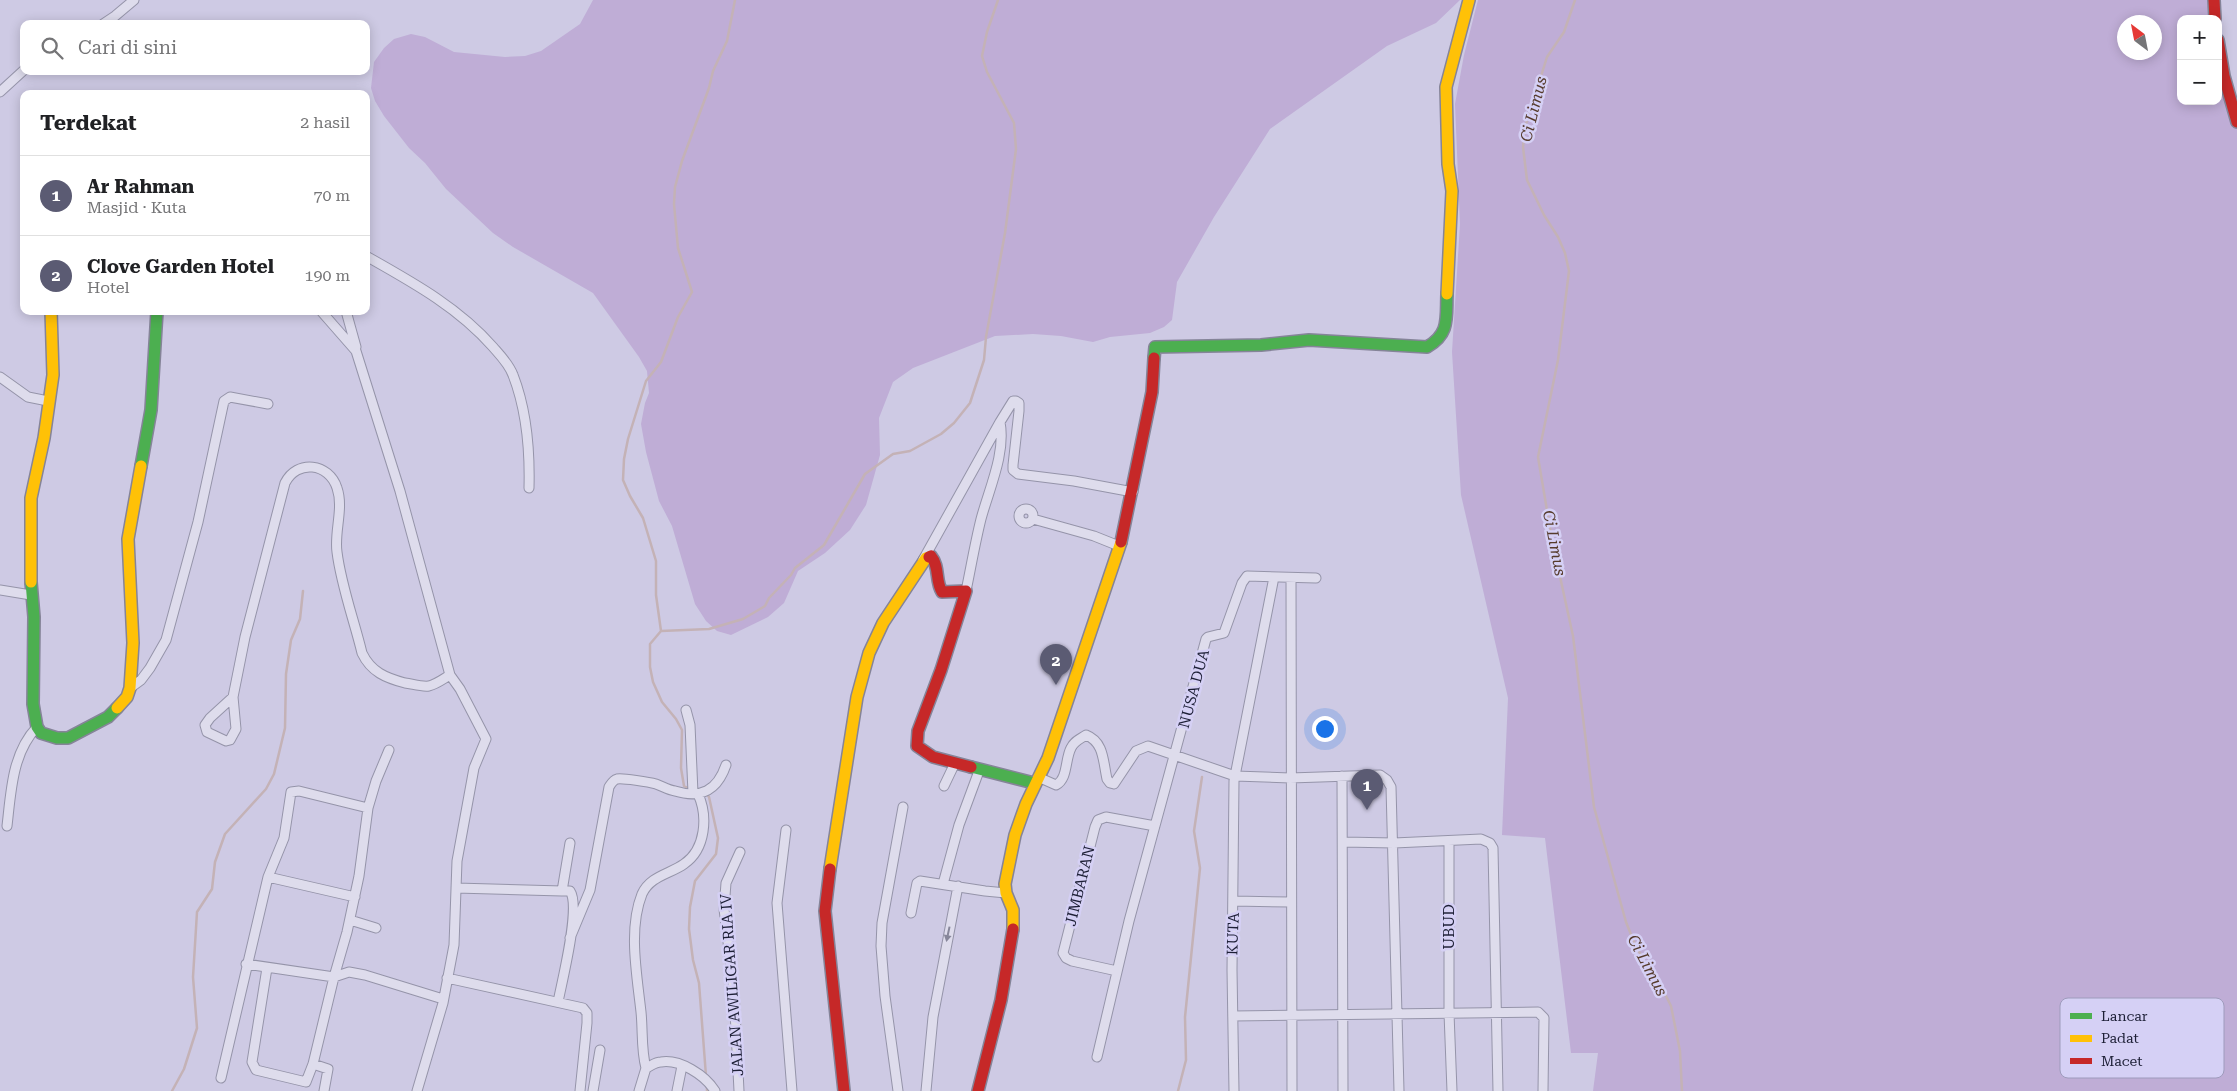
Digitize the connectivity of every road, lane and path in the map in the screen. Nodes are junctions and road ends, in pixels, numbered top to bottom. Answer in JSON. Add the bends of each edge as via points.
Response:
{"nodes":[{"id":1,"x":134,"y":0,"type":"edge"},
{"id":2,"x":1469,"y":0,"type":"edge"},
{"id":3,"x":2214,"y":0,"type":"edge"},
{"id":4,"x":2215,"y":15,"type":"edge"},
{"id":5,"x":109,"y":20,"type":"edge"},
{"id":6,"x":2221,"y":60,"type":"edge"},
{"id":7,"x":20,"y":74,"type":"edge"},
{"id":8,"x":0,"y":92,"type":"edge"},
{"id":9,"x":2237,"y":122,"type":"edge"},
{"id":10,"x":370,"y":258,"type":"edge"},
{"id":11,"x":51,"y":315,"type":"edge"},
{"id":12,"x":157,"y":315,"type":"edge"},
{"id":13,"x":325,"y":315,"type":"edge"},
{"id":14,"x":347,"y":315,"type":"edge"},
{"id":15,"x":356,"y":350,"type":"junction"},
{"id":16,"x":0,"y":377,"type":"edge"},
{"id":17,"x":48,"y":400,"type":"junction"},
{"id":18,"x":268,"y":404,"type":"dead end"},
{"id":19,"x":1000,"y":422,"type":"junction"},
{"id":20,"x":529,"y":488,"type":"dead end"},
{"id":21,"x":1133,"y":492,"type":"junction"},
{"id":22,"x":1033,"y":519,"type":"dead end"},
{"id":23,"x":1119,"y":546,"type":"junction"},
{"id":24,"x":923,"y":560,"type":"junction"},
{"id":25,"x":1274,"y":577,"type":"junction"},
{"id":26,"x":1291,"y":578,"type":"junction"},
{"id":27,"x":1316,"y":578,"type":"dead end"},
{"id":28,"x":0,"y":590,"type":"edge"},
{"id":29,"x":966,"y":590,"type":"junction"},
{"id":30,"x":32,"y":595,"type":"junction"},
{"id":31,"x":450,"y":674,"type":"junction"},
{"id":32,"x":130,"y":688,"type":"junction"},
{"id":33,"x":233,"y":697,"type":"junction"},
{"id":34,"x":686,"y":710,"type":"dead end"},
{"id":35,"x":37,"y":727,"type":"junction"},
{"id":36,"x":389,"y":750,"type":"dead end"},
{"id":37,"x":1176,"y":755,"type":"junction"},
{"id":38,"x":955,"y":763,"type":"junction"},
{"id":39,"x":726,"y":764,"type":"dead end"},
{"id":40,"x":979,"y":770,"type":"junction"},
{"id":41,"x":1235,"y":776,"type":"junction"},
{"id":42,"x":1342,"y":776,"type":"junction"},
{"id":43,"x":1290,"y":778,"type":"junction"},
{"id":44,"x":1036,"y":780,"type":"junction"},
{"id":45,"x":944,"y":786,"type":"dead end"},
{"id":46,"x":696,"y":794,"type":"junction"},
{"id":47,"x":903,"y":806,"type":"dead end"},
{"id":48,"x":368,"y":808,"type":"junction"},
{"id":49,"x":7,"y":826,"type":"dead end"},
{"id":50,"x":1155,"y":826,"type":"junction"},
{"id":51,"x":786,"y":830,"type":"dead end"},
{"id":52,"x":1449,"y":840,"type":"junction"},
{"id":53,"x":1344,"y":842,"type":"junction"},
{"id":54,"x":570,"y":843,"type":"dead end"},
{"id":55,"x":1394,"y":843,"type":"junction"},
{"id":56,"x":740,"y":852,"type":"dead end"},
{"id":57,"x":268,"y":877,"type":"junction"},
{"id":58,"x":943,"y":884,"type":"junction"},
{"id":59,"x":958,"y":886,"type":"junction"},
{"id":60,"x":456,"y":888,"type":"junction"},
{"id":61,"x":562,"y":892,"type":"junction"},
{"id":62,"x":1006,"y":893,"type":"junction"},
{"id":63,"x":355,"y":896,"type":"junction"},
{"id":64,"x":1234,"y":901,"type":"junction"},
{"id":65,"x":1290,"y":902,"type":"junction"},
{"id":66,"x":911,"y":913,"type":"dead end"},
{"id":67,"x":350,"y":920,"type":"junction"},
{"id":68,"x":376,"y":928,"type":"dead end"},
{"id":69,"x":570,"y":938,"type":"junction"},
{"id":70,"x":246,"y":964,"type":"junction"},
{"id":71,"x":268,"y":968,"type":"junction"},
{"id":72,"x":1118,"y":972,"type":"junction"},
{"id":73,"x":334,"y":977,"type":"junction"},
{"id":74,"x":447,"y":978,"type":"junction"},
{"id":75,"x":443,"y":999,"type":"junction"},
{"id":76,"x":558,"y":1002,"type":"junction"},
{"id":77,"x":1497,"y":1012,"type":"junction"},
{"id":78,"x":1449,"y":1013,"type":"junction"},
{"id":79,"x":1342,"y":1015,"type":"junction"},
{"id":80,"x":1397,"y":1015,"type":"junction"},
{"id":81,"x":1233,"y":1016,"type":"junction"},
{"id":82,"x":1291,"y":1016,"type":"junction"},
{"id":83,"x":600,"y":1050,"type":"dead end"},
{"id":84,"x":1098,"y":1057,"type":"dead end"},
{"id":85,"x":313,"y":1064,"type":"junction"},
{"id":86,"x":682,"y":1066,"type":"junction"},
{"id":87,"x":646,"y":1068,"type":"junction"},
{"id":88,"x":221,"y":1078,"type":"dead end"},
{"id":89,"x":324,"y":1091,"type":"edge"},
{"id":90,"x":417,"y":1091,"type":"edge"},
{"id":91,"x":580,"y":1091,"type":"edge"},
{"id":92,"x":593,"y":1091,"type":"edge"},
{"id":93,"x":639,"y":1091,"type":"edge"},
{"id":94,"x":677,"y":1091,"type":"edge"},
{"id":95,"x":715,"y":1091,"type":"edge"},
{"id":96,"x":740,"y":1091,"type":"edge"},
{"id":97,"x":792,"y":1091,"type":"edge"},
{"id":98,"x":844,"y":1091,"type":"edge"},
{"id":99,"x":898,"y":1091,"type":"edge"},
{"id":100,"x":926,"y":1091,"type":"edge"},
{"id":101,"x":978,"y":1091,"type":"edge"},
{"id":102,"x":1234,"y":1091,"type":"edge"},
{"id":103,"x":1292,"y":1091,"type":"edge"},
{"id":104,"x":1343,"y":1091,"type":"edge"},
{"id":105,"x":1399,"y":1091,"type":"edge"},
{"id":106,"x":1452,"y":1091,"type":"edge"},
{"id":107,"x":1498,"y":1091,"type":"edge"},
{"id":108,"x":1542,"y":1091,"type":"edge"}],
"edges":[{"from":1,"to":5,"type":"street"},
{"from":2,"to":21,"type":"street","via":[[1446,87],[1452,191],[1448,306],[1443,335],[1438,341],[1420,348],[1308,340],[1262,345],[1155,347],[1152,392]]},
{"from":3,"to":4,"type":"street"},
{"from":6,"to":9,"type":"street"},
{"from":7,"to":8,"type":"street"},
{"from":10,"to":20,"type":"street","via":[[424,288],[475,326],[502,356],[513,373],[524,410]]},
{"from":11,"to":17,"type":"street","via":[[53,375]]},
{"from":12,"to":32,"type":"street","via":[[152,410],[128,540],[133,643]]},
{"from":13,"to":15,"type":"street"},
{"from":14,"to":15,"type":"street"},
{"from":15,"to":31,"type":"street","via":[[400,491]]},
{"from":16,"to":17,"type":"street","via":[[28,397]]},
{"from":17,"to":30,"type":"street","via":[[44,438],[31,498]]},
{"from":18,"to":32,"type":"street","via":[[230,397],[224,401],[198,522],[166,640],[141,680]]},
{"from":19,"to":21,"type":"street","via":[[1016,400],[1019,411],[1013,465],[1018,474]]},
{"from":19,"to":24,"type":"street"},
{"from":19,"to":29,"type":"street","via":[[998,462]]},
{"from":21,"to":23,"type":"street"},
{"from":22,"to":23,"type":"street"},
{"from":23,"to":44,"type":"street","via":[[1048,758]]},
{"from":24,"to":29,"type":"street","via":[[931,556],[934,560],[942,592]]},
{"from":24,"to":98,"type":"street","via":[[874,638],[857,697],[826,893],[825,911]]},
{"from":25,"to":26,"type":"street","name":"NUSA DUA"},
{"from":25,"to":37,"type":"street","name":"NUSA DUA","via":[[1247,576],[1224,632],[1206,639]]},
{"from":25,"to":41,"type":"street"},
{"from":26,"to":27,"type":"street","name":"NUSA DUA"},
{"from":26,"to":43,"type":"street"},
{"from":28,"to":30,"type":"street"},
{"from":29,"to":38,"type":"street","via":[[916,741],[919,749],[927,754]]},
{"from":30,"to":35,"type":"street","via":[[33,704]]},
{"from":31,"to":33,"type":"street","via":[[434,684],[420,686],[385,677],[366,662],[336,552],[338,489],[328,474],[312,467],[302,467],[295,469],[285,482]]},
{"from":31,"to":60,"type":"street","via":[[486,739],[475,763],[470,787],[457,861]]},
{"from":32,"to":35,"type":"street","via":[[108,717],[68,738],[53,738]]},
{"from":33,"to":33,"type":"street","via":[[236,730],[226,741],[208,732],[205,725]]},
{"from":34,"to":46,"type":"street"},
{"from":35,"to":49,"type":"street","via":[[20,752],[12,783]]},
{"from":36,"to":48,"type":"street"},
{"from":37,"to":41,"type":"street"},
{"from":37,"to":44,"type":"street","via":[[1143,747],[1136,751],[1114,784],[1107,778],[1100,746],[1094,738],[1086,735],[1075,741],[1070,749],[1058,784]]},
{"from":37,"to":50,"type":"street"},
{"from":38,"to":40,"type":"street"},
{"from":38,"to":45,"type":"street"},
{"from":39,"to":46,"type":"street","via":[[718,782],[705,792]]},
{"from":40,"to":44,"type":"street"},
{"from":40,"to":58,"type":"street"},
{"from":41,"to":43,"type":"street"},
{"from":41,"to":64,"type":"street","name":"KUTA"},
{"from":42,"to":43,"type":"street"},
{"from":42,"to":53,"type":"street"},
{"from":42,"to":55,"type":"street","via":[[1380,775],[1387,780],[1391,787]]},
{"from":43,"to":65,"type":"street"},
{"from":44,"to":62,"type":"street","via":[[1016,830],[1007,868]]},
{"from":46,"to":69,"type":"street","via":[[675,792],[655,783],[618,779],[612,782],[590,890]]},
{"from":46,"to":87,"type":"street","via":[[704,820],[698,847],[686,863],[650,883],[639,906],[635,950]]},
{"from":47,"to":99,"type":"street","via":[[882,923],[881,946],[884,996]]},
{"from":48,"to":57,"type":"street","via":[[293,791],[284,838]]},
{"from":48,"to":63,"type":"street"},
{"from":50,"to":72,"type":"street"},
{"from":50,"to":72,"type":"street","name":"JIMBARAN","via":[[1106,817],[1098,820],[1095,827],[1064,953],[1072,962]]},
{"from":51,"to":97,"type":"street","via":[[777,903]]},
{"from":52,"to":55,"type":"street"},
{"from":52,"to":77,"type":"street","via":[[1481,839],[1490,843],[1495,858]]},
{"from":52,"to":78,"type":"street","name":"UBUD"},
{"from":53,"to":55,"type":"street"},
{"from":53,"to":79,"type":"street"},
{"from":54,"to":61,"type":"street"},
{"from":55,"to":80,"type":"street"},
{"from":56,"to":96,"type":"street","name":"JALAN AWILIGAR RIA IV","via":[[726,883],[724,909],[734,991]]},
{"from":57,"to":63,"type":"street"},
{"from":57,"to":70,"type":"street"},
{"from":58,"to":59,"type":"street"},
{"from":58,"to":66,"type":"street","via":[[918,882]]},
{"from":59,"to":62,"type":"street"},
{"from":59,"to":100,"type":"street","one_way":true,"via":[[933,1017]]},
{"from":60,"to":61,"type":"street"},
{"from":60,"to":74,"type":"street","via":[[454,945]]},
{"from":61,"to":69,"type":"street","via":[[570,891],[573,896]]},
{"from":62,"to":101,"type":"street","via":[[1014,910],[1013,928],[1001,1000]]},
{"from":63,"to":67,"type":"street"},
{"from":64,"to":65,"type":"street"},
{"from":64,"to":81,"type":"street","name":"KUTA"},
{"from":65,"to":82,"type":"street"},
{"from":67,"to":68,"type":"street"},
{"from":67,"to":73,"type":"street"},
{"from":69,"to":76,"type":"street"},
{"from":70,"to":71,"type":"street"},
{"from":70,"to":88,"type":"street"},
{"from":71,"to":73,"type":"street"},
{"from":71,"to":85,"type":"street","via":[[252,1062],[256,1070],[304,1082],[310,1078]]},
{"from":72,"to":84,"type":"street"},
{"from":73,"to":75,"type":"street","via":[[349,972],[365,975]]},
{"from":73,"to":85,"type":"street"},
{"from":74,"to":75,"type":"street"},
{"from":74,"to":76,"type":"street"},
{"from":75,"to":90,"type":"street"},
{"from":76,"to":91,"type":"street","via":[[583,1008],[587,1013]]},
{"from":77,"to":78,"type":"street"},
{"from":77,"to":107,"type":"street"},
{"from":77,"to":108,"type":"street","via":[[1538,1012],[1544,1018]]},
{"from":78,"to":80,"type":"street"},
{"from":78,"to":106,"type":"street","name":"UBUD"},
{"from":79,"to":80,"type":"street"},
{"from":79,"to":82,"type":"street"},
{"from":79,"to":104,"type":"street"},
{"from":80,"to":105,"type":"street"},
{"from":81,"to":82,"type":"street"},
{"from":81,"to":102,"type":"street","name":"KUTA"},
{"from":82,"to":103,"type":"street"},
{"from":83,"to":92,"type":"street"},
{"from":85,"to":89,"type":"street","via":[[328,1069]]},
{"from":86,"to":87,"type":"street","via":[[662,1061]]},
{"from":86,"to":94,"type":"street"},
{"from":86,"to":95,"type":"street","via":[[702,1076]]},
{"from":87,"to":93,"type":"street"}]}
